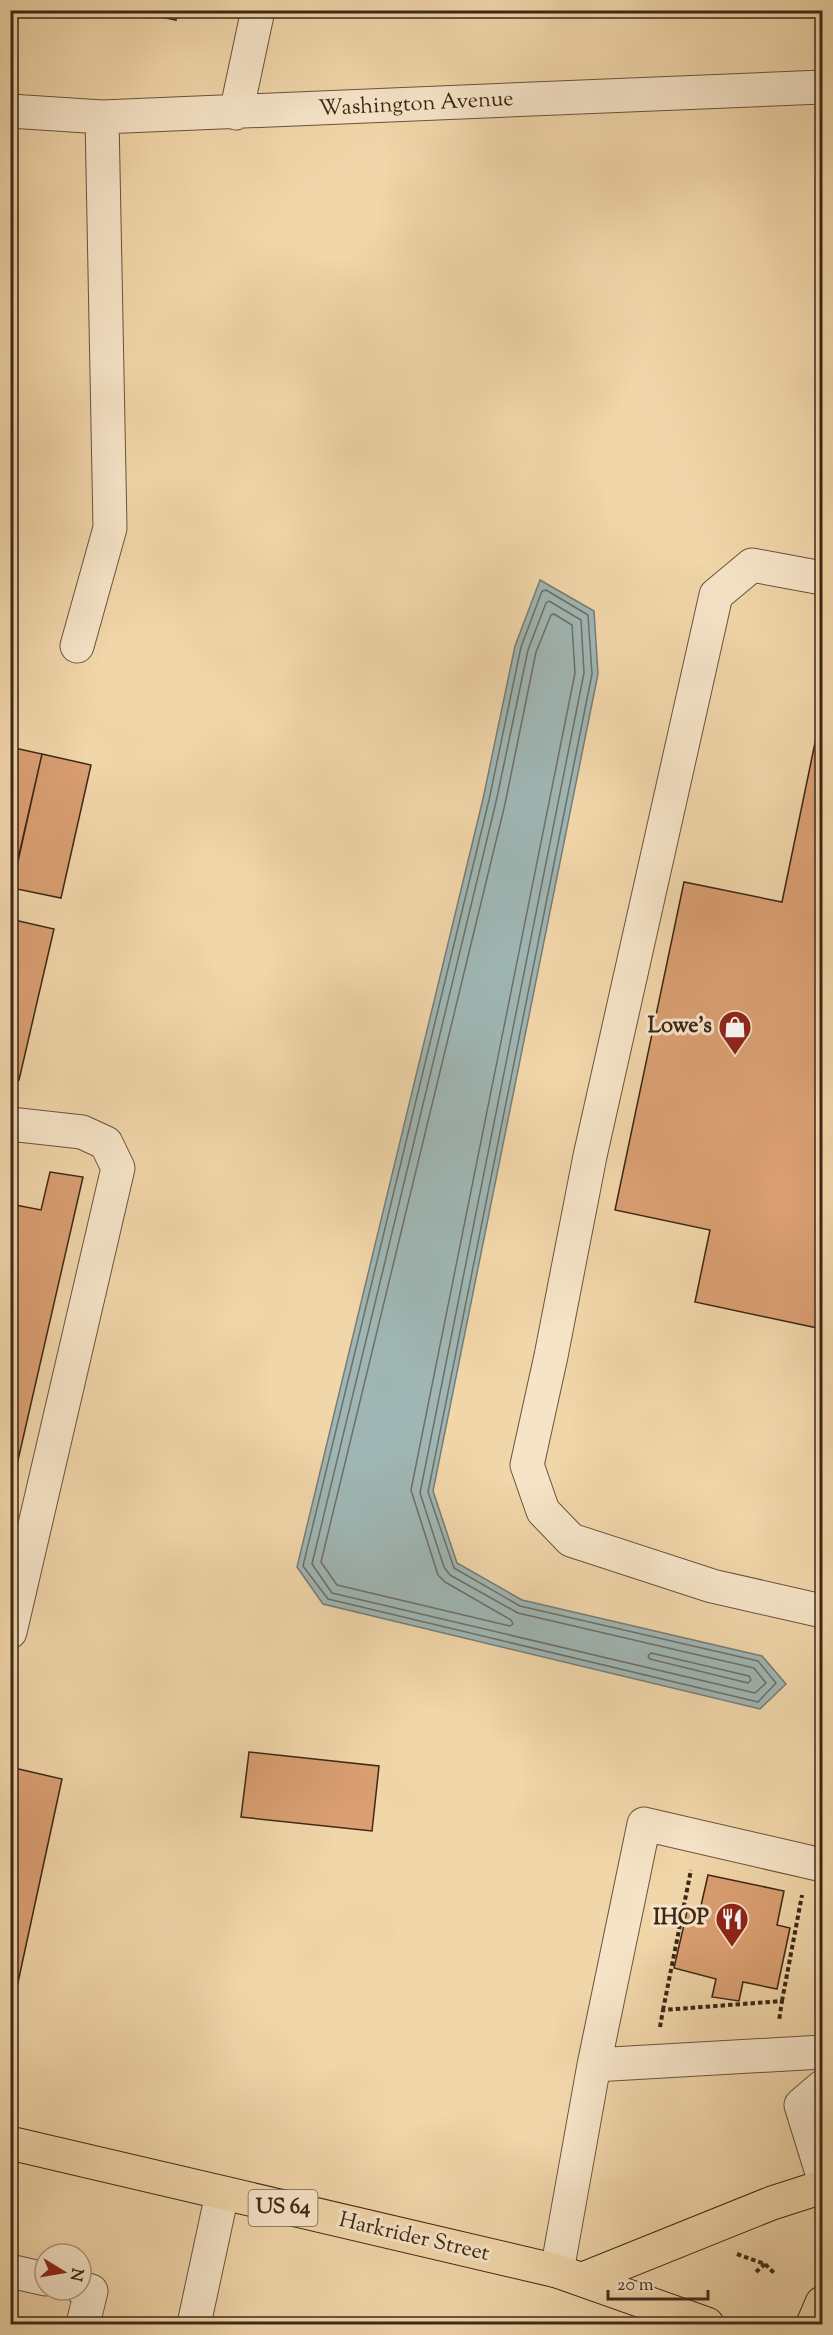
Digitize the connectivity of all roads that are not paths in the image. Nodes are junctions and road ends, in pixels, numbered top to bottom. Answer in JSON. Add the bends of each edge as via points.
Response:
{"nodes":[{"id":1,"x":258,"y":10,"type":"edge"},
{"id":2,"x":822,"y":87,"type":"edge"},
{"id":3,"x":10,"y":111,"type":"edge"},
{"id":4,"x":236,"y":113,"type":"junction"},
{"id":5,"x":102,"y":117,"type":"junction"},
{"id":6,"x":822,"y":578,"type":"edge"},
{"id":7,"x":77,"y":646,"type":"dead end"},
{"id":8,"x":10,"y":1124,"type":"edge"},
{"id":9,"x":822,"y":1611,"type":"edge"},
{"id":10,"x":10,"y":1632,"type":"edge"},
{"id":11,"x":815,"y":1863,"type":"edge"},
{"id":12,"x":822,"y":2052,"type":"edge"},
{"id":13,"x":594,"y":2065,"type":"junction"},
{"id":14,"x":822,"y":2086,"type":"edge"},
{"id":15,"x":10,"y":2143,"type":"edge"},
{"id":16,"x":822,"y":2173,"type":"edge"},
{"id":17,"x":822,"y":2187,"type":"edge"},
{"id":18,"x":222,"y":2194,"type":"junction"},
{"id":19,"x":10,"y":2271,"type":"edge"},
{"id":20,"x":570,"y":2275,"type":"junction"},
{"id":21,"x":33,"y":2276,"type":"edge"},
{"id":22,"x":89,"y":2302,"type":"edge"},
{"id":23,"x":822,"y":2303,"type":"edge"},
{"id":24,"x":84,"y":2325,"type":"edge"},
{"id":25,"x":194,"y":2325,"type":"edge"},
{"id":26,"x":707,"y":2325,"type":"edge"},
{"id":27,"x":813,"y":2325,"type":"edge"}],
"edges":[{"from":1,"to":4,"type":"street"},
{"from":2,"to":4,"type":"street","name":"Washington Avenue"},
{"from":3,"to":5,"type":"street","name":"Washington Avenue"},
{"from":4,"to":5,"type":"street","name":"Washington Avenue"},
{"from":5,"to":7,"type":"street","via":[[110,528]]},
{"from":6,"to":9,"type":"street","via":[[752,565],[716,595],[590,1156],[527,1465],[543,1511],[571,1540],[712,1586]]},
{"from":8,"to":10,"type":"street","via":[[82,1132],[106,1143],[118,1168]]},
{"from":11,"to":13,"type":"street","via":[[644,1824]]},
{"from":12,"to":13,"type":"street"},
{"from":13,"to":20,"type":"street"},
{"from":14,"to":16,"type":"street","via":[[801,2105]]},
{"from":15,"to":18,"type":"main road","name":"Harkrider Street","number":"US 64"},
{"from":17,"to":20,"type":"main road"},
{"from":18,"to":20,"type":"main road","name":"Harkrider Street","number":"US 64"},
{"from":18,"to":25,"type":"street"},
{"from":19,"to":21,"type":"street"},
{"from":20,"to":26,"type":"main road","name":"Harkrider Street","number":"US 64"},
{"from":22,"to":24,"type":"street"},
{"from":23,"to":27,"type":"main road"}]}
